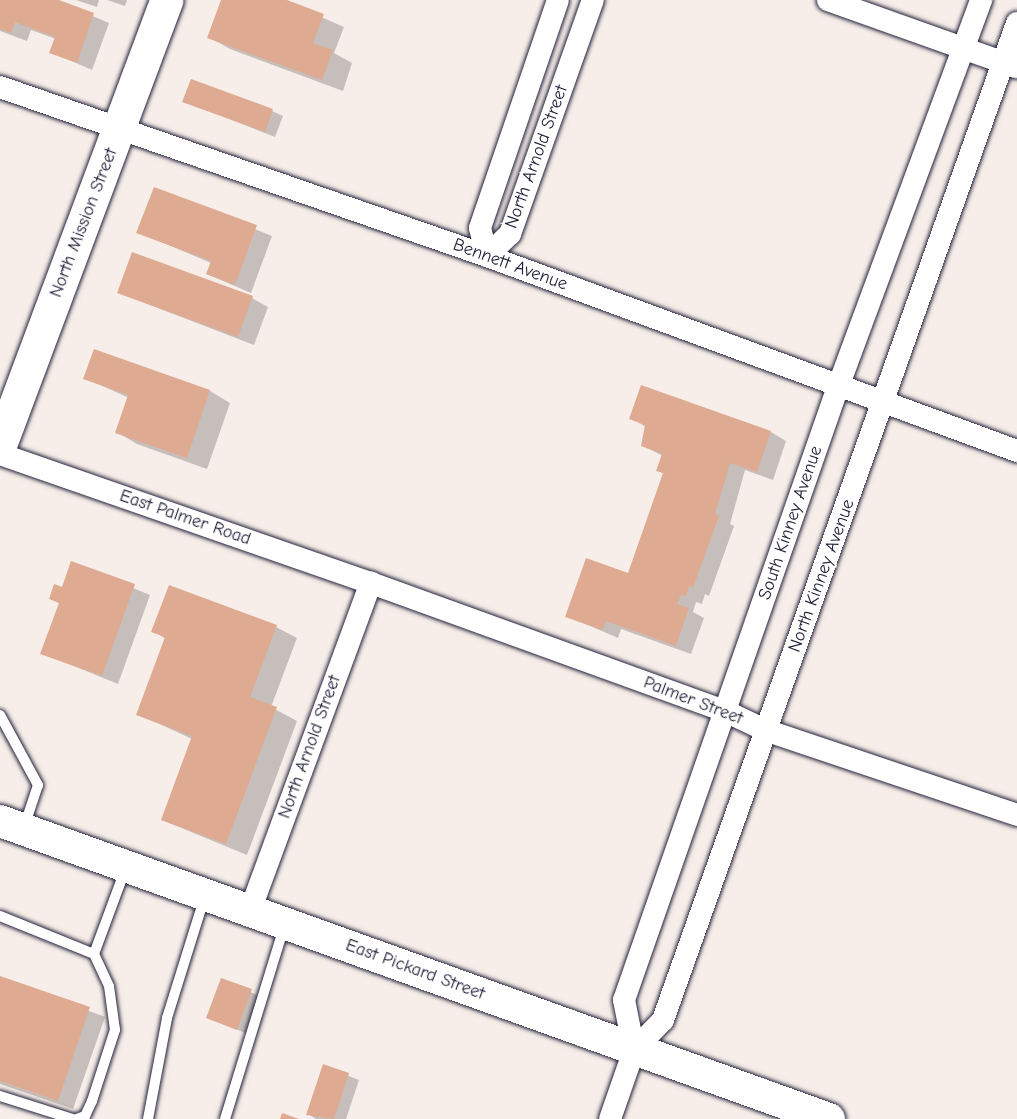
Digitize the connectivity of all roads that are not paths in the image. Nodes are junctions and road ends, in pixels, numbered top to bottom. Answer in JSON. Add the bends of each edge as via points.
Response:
{"nodes":[{"id":1,"x":166,"y":0,"type":"edge"},
{"id":2,"x":558,"y":0,"type":"edge"},
{"id":3,"x":593,"y":0,"type":"edge"},
{"id":4,"x":828,"y":0,"type":"edge"},
{"id":5,"x":981,"y":0,"type":"edge"},
{"id":6,"x":1017,"y":23,"type":"edge"},
{"id":7,"x":964,"y":50,"type":"junction"},
{"id":8,"x":1010,"y":64,"type":"edge"},
{"id":9,"x":0,"y":87,"type":"edge"},
{"id":10,"x":120,"y":129,"type":"junction"},
{"id":11,"x":488,"y":256,"type":"junction"},
{"id":12,"x":838,"y":387,"type":"junction"},
{"id":13,"x":885,"y":402,"type":"junction"},
{"id":14,"x":0,"y":446,"type":"edge"},
{"id":15,"x":1017,"y":452,"type":"edge"},
{"id":16,"x":0,"y":454,"type":"edge"},
{"id":17,"x":371,"y":583,"type":"junction"},
{"id":18,"x":725,"y":711,"type":"junction"},
{"id":19,"x":0,"y":715,"type":"edge"},
{"id":20,"x":765,"y":730,"type":"junction"},
{"id":21,"x":1017,"y":815,"type":"edge"},
{"id":22,"x":11,"y":826,"type":"edge"},
{"id":23,"x":126,"y":867,"type":"junction"},
{"id":24,"x":205,"y":895,"type":"junction"},
{"id":25,"x":250,"y":911,"type":"junction"},
{"id":26,"x":0,"y":916,"type":"edge"},
{"id":27,"x":285,"y":923,"type":"junction"},
{"id":28,"x":94,"y":954,"type":"junction"},
{"id":29,"x":634,"y":1050,"type":"junction"},
{"id":30,"x":0,"y":1096,"type":"edge"},
{"id":31,"x":75,"y":1119,"type":"edge"},
{"id":32,"x":148,"y":1119,"type":"edge"},
{"id":33,"x":225,"y":1119,"type":"edge"},
{"id":34,"x":610,"y":1119,"type":"edge"},
{"id":35,"x":829,"y":1119,"type":"edge"}],
"edges":[{"from":1,"to":10,"type":"main road","name":"North Mission Street"},
{"from":2,"to":11,"type":"street","name":"North Arnold Street","via":[[480,228]]},
{"from":3,"to":11,"type":"street","name":"North Arnold Street","via":[[510,234]]},
{"from":4,"to":7,"type":"street"},
{"from":5,"to":7,"type":"street","name":"South Kinney Avenue"},
{"from":6,"to":8,"type":"street","name":"North Kinney Avenue"},
{"from":7,"to":8,"type":"street"},
{"from":7,"to":12,"type":"street","name":"South Kinney Avenue"},
{"from":8,"to":13,"type":"street","name":"North Kinney Avenue"},
{"from":9,"to":10,"type":"street","name":"Bennett Avenue"},
{"from":10,"to":11,"type":"street","name":"Bennett Avenue"},
{"from":10,"to":14,"type":"main road","name":"North Mission Street"},
{"from":11,"to":12,"type":"street","name":"Bennett Avenue"},
{"from":12,"to":13,"type":"street","name":"Bennett Avenue"},
{"from":12,"to":18,"type":"street","name":"South Kinney Avenue"},
{"from":13,"to":15,"type":"street","name":"Bennett Avenue"},
{"from":13,"to":20,"type":"street","name":"North Kinney Avenue"},
{"from":16,"to":17,"type":"street","name":"East Palmer Road"},
{"from":17,"to":18,"type":"street","name":"Palmer Street"},
{"from":17,"to":25,"type":"street","name":"North Arnold Street"},
{"from":18,"to":20,"type":"street","name":"Palmer Street"},
{"from":18,"to":29,"type":"street","name":"South Kinney Avenue","via":[[624,1000]]},
{"from":19,"to":22,"type":"lane","via":[[38,785]]},
{"from":20,"to":21,"type":"street","name":"Palmer Street"},
{"from":20,"to":29,"type":"street","name":"North Kinney Avenue","via":[[663,1020]]},
{"from":22,"to":23,"type":"main road","name":"East Pickard Street"},
{"from":23,"to":24,"type":"main road","name":"East Pickard Street"},
{"from":23,"to":28,"type":"lane"},
{"from":24,"to":25,"type":"main road","name":"East Pickard Street"},
{"from":24,"to":32,"type":"lane","via":[[167,1018]]},
{"from":25,"to":27,"type":"main road","name":"East Pickard Street"},
{"from":26,"to":28,"type":"lane"},
{"from":27,"to":29,"type":"main road","name":"East Pickard Street"},
{"from":27,"to":33,"type":"lane"},
{"from":28,"to":31,"type":"lane","via":[[109,987],[115,1030],[92,1101],[85,1116]]},
{"from":29,"to":34,"type":"street","name":"North Kinney Avenue"},
{"from":29,"to":35,"type":"main road","name":"East Pickard Street"},
{"from":30,"to":31,"type":"lane"}]}
